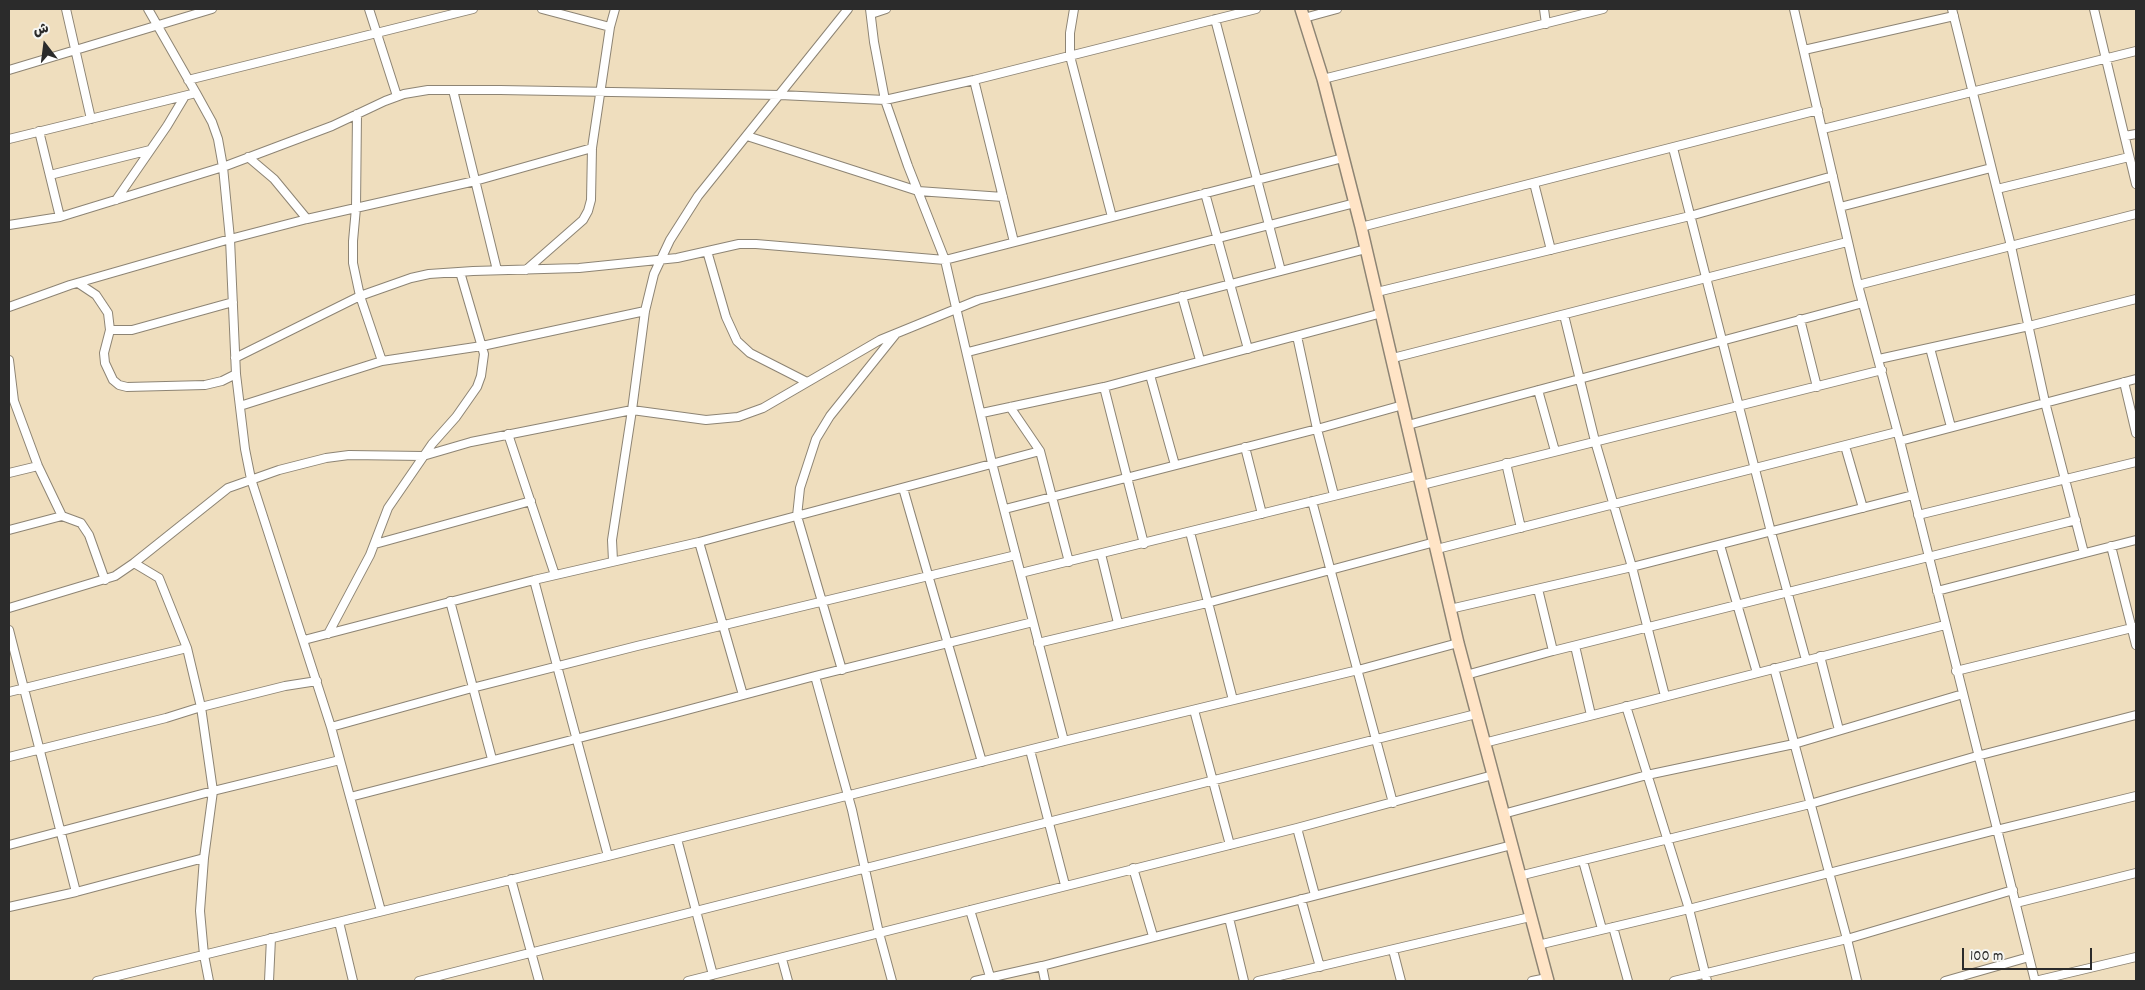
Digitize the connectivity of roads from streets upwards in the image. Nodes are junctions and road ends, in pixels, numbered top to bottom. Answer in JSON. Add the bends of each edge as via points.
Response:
{"nodes":[{"id":1,"x":66,"y":9,"type":"edge"},
{"id":2,"x":148,"y":9,"type":"edge"},
{"id":3,"x":212,"y":9,"type":"edge"},
{"id":4,"x":369,"y":9,"type":"edge"},
{"id":5,"x":473,"y":9,"type":"edge"},
{"id":6,"x":542,"y":9,"type":"edge"},
{"id":7,"x":615,"y":9,"type":"edge"},
{"id":8,"x":848,"y":9,"type":"edge"},
{"id":9,"x":886,"y":9,"type":"edge"},
{"id":10,"x":1074,"y":9,"type":"edge"},
{"id":11,"x":1256,"y":9,"type":"edge"},
{"id":12,"x":1336,"y":9,"type":"edge"},
{"id":13,"x":1544,"y":9,"type":"edge"},
{"id":14,"x":1603,"y":9,"type":"edge"},
{"id":15,"x":1794,"y":9,"type":"edge"},
{"id":16,"x":2094,"y":9,"type":"edge"},
{"id":17,"x":870,"y":12,"type":"edge"},
{"id":18,"x":1953,"y":12,"type":"edge"},
{"id":19,"x":1303,"y":13,"type":"edge"},
{"id":20,"x":1215,"y":19,"type":"junction"},
{"id":21,"x":1546,"y":24,"type":"junction"},
{"id":22,"x":157,"y":27,"type":"junction"},
{"id":23,"x":610,"y":27,"type":"junction"},
{"id":24,"x":377,"y":33,"type":"junction"},
{"id":25,"x":1804,"y":50,"type":"junction"},
{"id":26,"x":75,"y":51,"type":"junction"},
{"id":27,"x":2136,"y":51,"type":"edge"},
{"id":28,"x":1070,"y":56,"type":"junction"},
{"id":29,"x":2106,"y":58,"type":"junction"},
{"id":30,"x":9,"y":70,"type":"edge"},
{"id":31,"x":1323,"y":79,"type":"junction"},
{"id":32,"x":188,"y":80,"type":"junction"},
{"id":33,"x":974,"y":80,"type":"junction"},
{"id":34,"x":453,"y":90,"type":"junction"},
{"id":35,"x":1972,"y":91,"type":"junction"},
{"id":36,"x":601,"y":92,"type":"junction"},
{"id":37,"x":196,"y":93,"type":"junction"},
{"id":38,"x":780,"y":95,"type":"junction"},
{"id":39,"x":185,"y":96,"type":"junction"},
{"id":40,"x":397,"y":96,"type":"junction"},
{"id":41,"x":884,"y":100,"type":"junction"},
{"id":42,"x":1818,"y":110,"type":"junction"},
{"id":43,"x":357,"y":114,"type":"junction"},
{"id":44,"x":91,"y":119,"type":"junction"},
{"id":45,"x":1823,"y":128,"type":"junction"},
{"id":46,"x":39,"y":131,"type":"junction"},
{"id":47,"x":2136,"y":134,"type":"edge"},
{"id":48,"x":747,"y":136,"type":"junction"},
{"id":49,"x":2125,"y":136,"type":"junction"},
{"id":50,"x":9,"y":139,"type":"edge"},
{"id":51,"x":592,"y":148,"type":"junction"},
{"id":52,"x":1673,"y":148,"type":"junction"},
{"id":53,"x":150,"y":150,"type":"junction"},
{"id":54,"x":248,"y":157,"type":"junction"},
{"id":55,"x":2129,"y":157,"type":"junction"},
{"id":56,"x":1343,"y":158,"type":"junction"},
{"id":57,"x":223,"y":167,"type":"junction"},
{"id":58,"x":1992,"y":168,"type":"junction"},
{"id":59,"x":50,"y":175,"type":"junction"},
{"id":60,"x":1833,"y":176,"type":"junction"},
{"id":61,"x":1258,"y":178,"type":"junction"},
{"id":62,"x":475,"y":181,"type":"junction"},
{"id":63,"x":1534,"y":183,"type":"junction"},
{"id":64,"x":2136,"y":184,"type":"edge"},
{"id":65,"x":1997,"y":189,"type":"junction"},
{"id":66,"x":918,"y":191,"type":"junction"},
{"id":67,"x":1205,"y":193,"type":"junction"},
{"id":68,"x":1003,"y":197,"type":"junction"},
{"id":69,"x":116,"y":200,"type":"junction"},
{"id":70,"x":1355,"y":202,"type":"junction"},
{"id":71,"x":1840,"y":207,"type":"junction"},
{"id":72,"x":356,"y":208,"type":"junction"},
{"id":73,"x":2136,"y":214,"type":"edge"},
{"id":74,"x":1690,"y":216,"type":"junction"},
{"id":75,"x":1112,"y":217,"type":"junction"},
{"id":76,"x":60,"y":218,"type":"junction"},
{"id":77,"x":307,"y":219,"type":"junction"},
{"id":78,"x":1270,"y":224,"type":"junction"},
{"id":79,"x":9,"y":225,"type":"edge"},
{"id":80,"x":1361,"y":227,"type":"junction"},
{"id":81,"x":1217,"y":237,"type":"junction"},
{"id":82,"x":230,"y":239,"type":"junction"},
{"id":83,"x":1014,"y":242,"type":"junction"},
{"id":84,"x":1847,"y":242,"type":"junction"},
{"id":85,"x":2011,"y":246,"type":"junction"},
{"id":86,"x":1366,"y":249,"type":"junction"},
{"id":87,"x":1551,"y":250,"type":"junction"},
{"id":88,"x":707,"y":251,"type":"junction"},
{"id":89,"x":661,"y":260,"type":"junction"},
{"id":90,"x":945,"y":260,"type":"junction"},
{"id":91,"x":497,"y":270,"type":"junction"},
{"id":92,"x":526,"y":270,"type":"junction"},
{"id":93,"x":1281,"y":270,"type":"junction"},
{"id":94,"x":460,"y":272,"type":"junction"},
{"id":95,"x":1707,"y":278,"type":"junction"},
{"id":96,"x":78,"y":282,"type":"junction"},
{"id":97,"x":1230,"y":284,"type":"junction"},
{"id":98,"x":1858,"y":286,"type":"junction"},
{"id":99,"x":1377,"y":292,"type":"junction"},
{"id":100,"x":360,"y":296,"type":"junction"},
{"id":101,"x":1182,"y":296,"type":"junction"},
{"id":102,"x":2136,"y":299,"type":"edge"},
{"id":103,"x":233,"y":302,"type":"junction"},
{"id":104,"x":1863,"y":303,"type":"junction"},
{"id":105,"x":9,"y":307,"type":"edge"},
{"id":106,"x":956,"y":309,"type":"junction"},
{"id":107,"x":645,"y":310,"type":"junction"},
{"id":108,"x":1382,"y":313,"type":"junction"},
{"id":109,"x":1564,"y":315,"type":"junction"},
{"id":110,"x":1800,"y":319,"type":"junction"},
{"id":111,"x":2029,"y":326,"type":"junction"},
{"id":112,"x":110,"y":330,"type":"junction"},
{"id":113,"x":896,"y":333,"type":"junction"},
{"id":114,"x":1297,"y":336,"type":"junction"},
{"id":115,"x":1723,"y":340,"type":"junction"},
{"id":116,"x":482,"y":346,"type":"junction"},
{"id":117,"x":1930,"y":348,"type":"junction"},
{"id":118,"x":1248,"y":349,"type":"junction"},
{"id":119,"x":968,"y":352,"type":"junction"},
{"id":120,"x":235,"y":358,"type":"junction"},
{"id":121,"x":1393,"y":358,"type":"junction"},
{"id":122,"x":1879,"y":359,"type":"junction"},
{"id":123,"x":9,"y":360,"type":"edge"},
{"id":124,"x":1200,"y":360,"type":"junction"},
{"id":125,"x":382,"y":361,"type":"junction"},
{"id":126,"x":1882,"y":370,"type":"junction"},
{"id":127,"x":236,"y":374,"type":"junction"},
{"id":128,"x":1150,"y":375,"type":"junction"},
{"id":129,"x":1580,"y":379,"type":"junction"},
{"id":130,"x":2136,"y":379,"type":"edge"},
{"id":131,"x":807,"y":382,"type":"junction"},
{"id":132,"x":2124,"y":382,"type":"junction"},
{"id":133,"x":1104,"y":387,"type":"junction"},
{"id":134,"x":1817,"y":387,"type":"junction"},
{"id":135,"x":1538,"y":390,"type":"junction"},
{"id":136,"x":11,"y":401,"type":"edge"},
{"id":137,"x":2045,"y":402,"type":"junction"},
{"id":138,"x":1403,"y":404,"type":"junction"},
{"id":139,"x":240,"y":406,"type":"junction"},
{"id":140,"x":1010,"y":407,"type":"junction"},
{"id":141,"x":1740,"y":407,"type":"junction"},
{"id":142,"x":632,"y":410,"type":"junction"},
{"id":143,"x":982,"y":413,"type":"junction"},
{"id":144,"x":1408,"y":425,"type":"junction"},
{"id":145,"x":1951,"y":427,"type":"junction"},
{"id":146,"x":1317,"y":429,"type":"junction"},
{"id":147,"x":1897,"y":432,"type":"junction"},
{"id":148,"x":2136,"y":433,"type":"edge"},
{"id":149,"x":508,"y":434,"type":"junction"},
{"id":150,"x":1595,"y":441,"type":"junction"},
{"id":151,"x":1900,"y":441,"type":"junction"},
{"id":152,"x":1845,"y":446,"type":"junction"},
{"id":153,"x":1245,"y":447,"type":"junction"},
{"id":154,"x":1040,"y":451,"type":"junction"},
{"id":155,"x":1555,"y":451,"type":"junction"},
{"id":156,"x":423,"y":456,"type":"junction"},
{"id":157,"x":2136,"y":462,"type":"edge"},
{"id":158,"x":992,"y":463,"type":"junction"},
{"id":159,"x":1506,"y":464,"type":"junction"},
{"id":160,"x":1175,"y":465,"type":"junction"},
{"id":161,"x":38,"y":466,"type":"junction"},
{"id":162,"x":1756,"y":469,"type":"junction"},
{"id":163,"x":9,"y":473,"type":"edge"},
{"id":164,"x":1127,"y":478,"type":"junction"},
{"id":165,"x":251,"y":479,"type":"junction"},
{"id":166,"x":1420,"y":480,"type":"junction"},
{"id":167,"x":2065,"y":480,"type":"junction"},
{"id":168,"x":903,"y":488,"type":"junction"},
{"id":169,"x":1913,"y":495,"type":"junction"},
{"id":170,"x":1052,"y":496,"type":"junction"},
{"id":171,"x":1334,"y":496,"type":"junction"},
{"id":172,"x":531,"y":501,"type":"junction"},
{"id":173,"x":1312,"y":501,"type":"junction"},
{"id":174,"x":1614,"y":506,"type":"junction"},
{"id":175,"x":1863,"y":508,"type":"junction"},
{"id":176,"x":1004,"y":509,"type":"junction"},
{"id":177,"x":1262,"y":514,"type":"junction"},
{"id":178,"x":1918,"y":515,"type":"junction"},
{"id":179,"x":62,"y":516,"type":"junction"},
{"id":180,"x":797,"y":516,"type":"junction"},
{"id":181,"x":2076,"y":520,"type":"junction"},
{"id":182,"x":1521,"y":528,"type":"junction"},
{"id":183,"x":9,"y":530,"type":"edge"},
{"id":184,"x":1190,"y":532,"type":"junction"},
{"id":185,"x":1771,"y":532,"type":"junction"},
{"id":186,"x":2136,"y":540,"type":"edge"},
{"id":187,"x":699,"y":542,"type":"junction"},
{"id":188,"x":375,"y":544,"type":"junction"},
{"id":189,"x":1144,"y":544,"type":"junction"},
{"id":190,"x":1720,"y":545,"type":"junction"},
{"id":191,"x":1436,"y":546,"type":"junction"},
{"id":192,"x":2111,"y":546,"type":"junction"},
{"id":193,"x":2084,"y":553,"type":"junction"},
{"id":194,"x":1101,"y":554,"type":"junction"},
{"id":195,"x":1016,"y":556,"type":"junction"},
{"id":196,"x":1928,"y":556,"type":"junction"},
{"id":197,"x":613,"y":561,"type":"junction"},
{"id":198,"x":1069,"y":562,"type":"junction"},
{"id":199,"x":134,"y":563,"type":"junction"},
{"id":200,"x":1632,"y":567,"type":"junction"},
{"id":201,"x":1332,"y":570,"type":"junction"},
{"id":202,"x":1021,"y":573,"type":"junction"},
{"id":203,"x":554,"y":575,"type":"junction"},
{"id":204,"x":927,"y":576,"type":"junction"},
{"id":205,"x":105,"y":580,"type":"junction"},
{"id":206,"x":534,"y":580,"type":"junction"},
{"id":207,"x":1538,"y":589,"type":"junction"},
{"id":208,"x":1937,"y":591,"type":"junction"},
{"id":209,"x":1788,"y":593,"type":"junction"},
{"id":210,"x":450,"y":601,"type":"junction"},
{"id":211,"x":822,"y":602,"type":"junction"},
{"id":212,"x":1207,"y":603,"type":"junction"},
{"id":213,"x":1738,"y":605,"type":"junction"},
{"id":214,"x":9,"y":608,"type":"edge"},
{"id":215,"x":1450,"y":609,"type":"junction"},
{"id":216,"x":1033,"y":622,"type":"junction"},
{"id":217,"x":1118,"y":624,"type":"junction"},
{"id":218,"x":1946,"y":625,"type":"junction"},
{"id":219,"x":722,"y":626,"type":"junction"},
{"id":220,"x":2134,"y":627,"type":"edge"},
{"id":221,"x":1648,"y":628,"type":"junction"},
{"id":222,"x":9,"y":630,"type":"edge"},
{"id":223,"x":328,"y":634,"type":"junction"},
{"id":224,"x":304,"y":640,"type":"junction"},
{"id":225,"x":1038,"y":643,"type":"junction"},
{"id":226,"x":1458,"y":643,"type":"junction"},
{"id":227,"x":947,"y":644,"type":"junction"},
{"id":228,"x":2136,"y":645,"type":"edge"},
{"id":229,"x":1575,"y":646,"type":"junction"},
{"id":230,"x":187,"y":648,"type":"junction"},
{"id":231,"x":1553,"y":651,"type":"junction"},
{"id":232,"x":1820,"y":656,"type":"junction"},
{"id":233,"x":1806,"y":660,"type":"junction"},
{"id":234,"x":556,"y":666,"type":"junction"},
{"id":235,"x":1774,"y":668,"type":"junction"},
{"id":236,"x":842,"y":670,"type":"junction"},
{"id":237,"x":1358,"y":670,"type":"junction"},
{"id":238,"x":1956,"y":671,"type":"junction"},
{"id":239,"x":1757,"y":673,"type":"junction"},
{"id":240,"x":1466,"y":675,"type":"junction"},
{"id":241,"x":815,"y":676,"type":"junction"},
{"id":242,"x":317,"y":681,"type":"junction"},
{"id":243,"x":24,"y":688,"type":"junction"},
{"id":244,"x":472,"y":688,"type":"junction"},
{"id":245,"x":9,"y":692,"type":"edge"},
{"id":246,"x":1962,"y":694,"type":"junction"},
{"id":247,"x":743,"y":696,"type":"junction"},
{"id":248,"x":1665,"y":696,"type":"junction"},
{"id":249,"x":1233,"y":700,"type":"junction"},
{"id":250,"x":201,"y":706,"type":"junction"},
{"id":251,"x":1626,"y":706,"type":"junction"},
{"id":252,"x":1194,"y":710,"type":"junction"},
{"id":253,"x":1476,"y":714,"type":"junction"},
{"id":254,"x":1590,"y":715,"type":"junction"},
{"id":255,"x":2136,"y":715,"type":"edge"},
{"id":256,"x":331,"y":727,"type":"junction"},
{"id":257,"x":1839,"y":730,"type":"junction"},
{"id":258,"x":576,"y":739,"type":"junction"},
{"id":259,"x":1378,"y":740,"type":"junction"},
{"id":260,"x":1064,"y":741,"type":"junction"},
{"id":261,"x":1484,"y":743,"type":"junction"},
{"id":262,"x":1794,"y":744,"type":"junction"},
{"id":263,"x":38,"y":749,"type":"junction"},
{"id":264,"x":1030,"y":750,"type":"junction"},
{"id":265,"x":1977,"y":756,"type":"junction"},
{"id":266,"x":9,"y":757,"type":"edge"},
{"id":267,"x":492,"y":759,"type":"junction"},
{"id":268,"x":340,"y":760,"type":"junction"},
{"id":269,"x":982,"y":762,"type":"junction"},
{"id":270,"x":1492,"y":775,"type":"junction"},
{"id":271,"x":1647,"y":775,"type":"junction"},
{"id":272,"x":1213,"y":781,"type":"junction"},
{"id":273,"x":213,"y":791,"type":"junction"},
{"id":274,"x":848,"y":796,"type":"junction"},
{"id":275,"x":2136,"y":796,"type":"edge"},
{"id":276,"x":350,"y":797,"type":"junction"},
{"id":277,"x":1393,"y":803,"type":"junction"},
{"id":278,"x":1810,"y":804,"type":"junction"},
{"id":279,"x":1503,"y":814,"type":"junction"},
{"id":280,"x":1050,"y":822,"type":"junction"},
{"id":281,"x":1297,"y":828,"type":"junction"},
{"id":282,"x":1996,"y":830,"type":"junction"},
{"id":283,"x":61,"y":832,"type":"junction"},
{"id":284,"x":677,"y":839,"type":"junction"},
{"id":285,"x":1667,"y":841,"type":"junction"},
{"id":286,"x":9,"y":845,"type":"edge"},
{"id":287,"x":1230,"y":845,"type":"junction"},
{"id":288,"x":1512,"y":845,"type":"junction"},
{"id":289,"x":608,"y":856,"type":"junction"},
{"id":290,"x":204,"y":858,"type":"junction"},
{"id":291,"x":1583,"y":861,"type":"junction"},
{"id":292,"x":864,"y":867,"type":"junction"},
{"id":293,"x":1133,"y":868,"type":"junction"},
{"id":294,"x":2136,"y":873,"type":"edge"},
{"id":295,"x":1829,"y":874,"type":"junction"},
{"id":296,"x":1519,"y":876,"type":"junction"},
{"id":297,"x":511,"y":879,"type":"junction"},
{"id":298,"x":1065,"y":885,"type":"junction"},
{"id":299,"x":2013,"y":890,"type":"junction"},
{"id":300,"x":76,"y":892,"type":"junction"},
{"id":301,"x":1315,"y":895,"type":"junction"},
{"id":302,"x":1301,"y":899,"type":"junction"},
{"id":303,"x":2016,"y":903,"type":"junction"},
{"id":304,"x":9,"y":907,"type":"edge"},
{"id":305,"x":1689,"y":909,"type":"junction"},
{"id":306,"x":970,"y":910,"type":"junction"},
{"id":307,"x":381,"y":911,"type":"junction"},
{"id":308,"x":696,"y":911,"type":"junction"},
{"id":309,"x":1530,"y":916,"type":"junction"},
{"id":310,"x":1229,"y":918,"type":"junction"},
{"id":311,"x":339,"y":922,"type":"junction"},
{"id":312,"x":1613,"y":927,"type":"junction"},
{"id":313,"x":1602,"y":929,"type":"junction"},
{"id":314,"x":879,"y":932,"type":"junction"},
{"id":315,"x":1153,"y":936,"type":"junction"},
{"id":316,"x":271,"y":938,"type":"junction"},
{"id":317,"x":1847,"y":939,"type":"junction"},
{"id":318,"x":1538,"y":945,"type":"junction"},
{"id":319,"x":1393,"y":950,"type":"junction"},
{"id":320,"x":531,"y":951,"type":"junction"},
{"id":321,"x":204,"y":955,"type":"junction"},
{"id":322,"x":2029,"y":957,"type":"junction"},
{"id":323,"x":2136,"y":957,"type":"edge"},
{"id":324,"x":782,"y":958,"type":"junction"},
{"id":325,"x":1042,"y":966,"type":"junction"},
{"id":326,"x":1320,"y":967,"type":"junction"},
{"id":327,"x":713,"y":975,"type":"junction"},
{"id":328,"x":1706,"y":977,"type":"edge"},
{"id":329,"x":991,"y":979,"type":"edge"},
{"id":330,"x":1547,"y":979,"type":"edge"},
{"id":331,"x":97,"y":981,"type":"edge"},
{"id":332,"x":209,"y":981,"type":"edge"},
{"id":333,"x":269,"y":981,"type":"edge"},
{"id":334,"x":353,"y":981,"type":"edge"},
{"id":335,"x":419,"y":981,"type":"edge"},
{"id":336,"x":539,"y":981,"type":"edge"},
{"id":337,"x":688,"y":981,"type":"edge"},
{"id":338,"x":788,"y":981,"type":"edge"},
{"id":339,"x":892,"y":981,"type":"edge"},
{"id":340,"x":975,"y":981,"type":"edge"},
{"id":341,"x":1046,"y":981,"type":"edge"},
{"id":342,"x":1244,"y":981,"type":"edge"},
{"id":343,"x":1258,"y":981,"type":"edge"},
{"id":344,"x":1401,"y":981,"type":"edge"},
{"id":345,"x":1532,"y":981,"type":"edge"},
{"id":346,"x":1628,"y":981,"type":"edge"},
{"id":347,"x":1674,"y":981,"type":"edge"},
{"id":348,"x":1857,"y":981,"type":"edge"},
{"id":349,"x":1945,"y":981,"type":"edge"}],
"edges":[{"from":1,"to":26,"type":"street"},
{"from":2,"to":22,"type":"street"},
{"from":3,"to":22,"type":"street"},
{"from":4,"to":24,"type":"street"},
{"from":5,"to":24,"type":"street"},
{"from":6,"to":23,"type":"street"},
{"from":7,"to":23,"type":"street"},
{"from":8,"to":38,"type":"street"},
{"from":9,"to":17,"type":"street"},
{"from":10,"to":28,"type":"street"},
{"from":11,"to":20,"type":"street"},
{"from":12,"to":19,"type":"street"},
{"from":13,"to":21,"type":"street"},
{"from":14,"to":21,"type":"street"},
{"from":15,"to":25,"type":"street"},
{"from":16,"to":29,"type":"street"},
{"from":17,"to":41,"type":"street"},
{"from":18,"to":25,"type":"street"},
{"from":18,"to":35,"type":"street"},
{"from":19,"to":31,"type":"street"},
{"from":20,"to":28,"type":"street"},
{"from":20,"to":61,"type":"street"},
{"from":21,"to":31,"type":"street"},
{"from":22,"to":26,"type":"street"},
{"from":22,"to":32,"type":"street"},
{"from":23,"to":36,"type":"street"},
{"from":24,"to":32,"type":"street"},
{"from":24,"to":40,"type":"street"},
{"from":25,"to":42,"type":"street"},
{"from":26,"to":30,"type":"street"},
{"from":26,"to":44,"type":"street"},
{"from":27,"to":29,"type":"street"},
{"from":28,"to":33,"type":"street"},
{"from":28,"to":75,"type":"street"},
{"from":29,"to":35,"type":"street"},
{"from":29,"to":49,"type":"street"},
{"from":31,"to":56,"type":"street"},
{"from":32,"to":37,"type":"street"},
{"from":33,"to":41,"type":"street"},
{"from":33,"to":68,"type":"street"},
{"from":34,"to":36,"type":"street"},
{"from":34,"to":40,"type":"street","via":[[428,90]]},
{"from":34,"to":62,"type":"street"},
{"from":35,"to":45,"type":"street"},
{"from":35,"to":58,"type":"street"},
{"from":36,"to":38,"type":"street"},
{"from":36,"to":51,"type":"street"},
{"from":37,"to":39,"type":"street"},
{"from":37,"to":57,"type":"street","via":[[215,130]]},
{"from":38,"to":41,"type":"street"},
{"from":38,"to":48,"type":"street"},
{"from":39,"to":44,"type":"street"},
{"from":39,"to":53,"type":"street"},
{"from":40,"to":43,"type":"street"},
{"from":41,"to":66,"type":"street"},
{"from":42,"to":45,"type":"street"},
{"from":42,"to":52,"type":"street"},
{"from":43,"to":54,"type":"street"},
{"from":43,"to":72,"type":"street"},
{"from":44,"to":46,"type":"street"},
{"from":45,"to":60,"type":"street"},
{"from":46,"to":50,"type":"street"},
{"from":46,"to":59,"type":"street"},
{"from":47,"to":49,"type":"street"},
{"from":48,"to":66,"type":"street"},
{"from":48,"to":89,"type":"street","via":[[693,203]]},
{"from":49,"to":55,"type":"street"},
{"from":51,"to":62,"type":"street"},
{"from":51,"to":92,"type":"street","via":[[588,211],[583,220]]},
{"from":52,"to":63,"type":"street"},
{"from":52,"to":74,"type":"street"},
{"from":53,"to":59,"type":"street"},
{"from":53,"to":69,"type":"street"},
{"from":54,"to":57,"type":"street"},
{"from":54,"to":77,"type":"street","via":[[274,179]]},
{"from":55,"to":64,"type":"street"},
{"from":55,"to":65,"type":"street"},
{"from":56,"to":61,"type":"street"},
{"from":56,"to":70,"type":"street"},
{"from":57,"to":69,"type":"street"},
{"from":57,"to":82,"type":"street"},
{"from":58,"to":65,"type":"street"},
{"from":58,"to":71,"type":"street"},
{"from":59,"to":76,"type":"street"},
{"from":60,"to":71,"type":"street"},
{"from":60,"to":74,"type":"street"},
{"from":61,"to":67,"type":"street"},
{"from":61,"to":78,"type":"street"},
{"from":62,"to":72,"type":"street"},
{"from":62,"to":91,"type":"street"},
{"from":63,"to":80,"type":"street"},
{"from":63,"to":87,"type":"street"},
{"from":65,"to":85,"type":"street"},
{"from":66,"to":68,"type":"street"},
{"from":66,"to":90,"type":"street"},
{"from":67,"to":75,"type":"street"},
{"from":67,"to":81,"type":"street"},
{"from":68,"to":83,"type":"street"},
{"from":69,"to":76,"type":"street"},
{"from":70,"to":78,"type":"street"},
{"from":70,"to":80,"type":"street"},
{"from":71,"to":84,"type":"street"},
{"from":72,"to":77,"type":"street"},
{"from":72,"to":100,"type":"street","via":[[353,263]]},
{"from":73,"to":85,"type":"street"},
{"from":74,"to":87,"type":"street"},
{"from":74,"to":95,"type":"street"},
{"from":75,"to":83,"type":"street"},
{"from":76,"to":79,"type":"street"},
{"from":77,"to":82,"type":"street"},
{"from":78,"to":81,"type":"street"},
{"from":78,"to":93,"type":"street"},
{"from":80,"to":86,"type":"street"},
{"from":81,"to":97,"type":"street"},
{"from":81,"to":106,"type":"street","via":[[978,300]]},
{"from":82,"to":96,"type":"street"},
{"from":82,"to":103,"type":"street"},
{"from":83,"to":90,"type":"street"},
{"from":84,"to":95,"type":"street"},
{"from":84,"to":98,"type":"street"},
{"from":85,"to":98,"type":"street"},
{"from":85,"to":111,"type":"street"},
{"from":86,"to":93,"type":"street"},
{"from":86,"to":99,"type":"street"},
{"from":87,"to":99,"type":"street"},
{"from":88,"to":89,"type":"street"},
{"from":88,"to":90,"type":"street","via":[[756,244]]},
{"from":88,"to":131,"type":"street","via":[[726,317],[737,341],[750,353]]},
{"from":89,"to":92,"type":"street"},
{"from":89,"to":107,"type":"street"},
{"from":90,"to":106,"type":"street"},
{"from":91,"to":92,"type":"street"},
{"from":91,"to":94,"type":"street"},
{"from":93,"to":97,"type":"street"},
{"from":94,"to":100,"type":"street","via":[[411,278]]},
{"from":94,"to":116,"type":"street"},
{"from":95,"to":109,"type":"street"},
{"from":95,"to":115,"type":"street"},
{"from":96,"to":105,"type":"street"},
{"from":96,"to":112,"type":"street","via":[[102,303],[108,313]]},
{"from":97,"to":101,"type":"street"},
{"from":97,"to":118,"type":"street"},
{"from":98,"to":104,"type":"street"},
{"from":99,"to":108,"type":"street"},
{"from":100,"to":120,"type":"street"},
{"from":100,"to":125,"type":"street"},
{"from":101,"to":119,"type":"street"},
{"from":101,"to":124,"type":"street"},
{"from":102,"to":111,"type":"street"},
{"from":103,"to":112,"type":"street","via":[[132,330]]},
{"from":103,"to":120,"type":"street"},
{"from":104,"to":110,"type":"street"},
{"from":104,"to":122,"type":"street"},
{"from":106,"to":113,"type":"street"},
{"from":106,"to":119,"type":"street"},
{"from":107,"to":116,"type":"street"},
{"from":107,"to":142,"type":"street"},
{"from":108,"to":114,"type":"street"},
{"from":108,"to":121,"type":"street"},
{"from":109,"to":121,"type":"street"},
{"from":109,"to":129,"type":"street"},
{"from":110,"to":115,"type":"street"},
{"from":110,"to":134,"type":"street"},
{"from":111,"to":117,"type":"street"},
{"from":111,"to":137,"type":"street"},
{"from":112,"to":127,"type":"street","via":[[105,363],[119,385],[205,386]]},
{"from":113,"to":131,"type":"street"},
{"from":113,"to":180,"type":"street","via":[[830,416],[816,439],[800,488]]},
{"from":114,"to":118,"type":"street"},
{"from":114,"to":146,"type":"street"},
{"from":115,"to":129,"type":"street"},
{"from":115,"to":141,"type":"street"},
{"from":116,"to":125,"type":"street"},
{"from":116,"to":156,"type":"street","via":[[484,363],[477,387]]},
{"from":117,"to":122,"type":"street"},
{"from":117,"to":145,"type":"street"},
{"from":118,"to":124,"type":"street"},
{"from":119,"to":143,"type":"street"},
{"from":120,"to":127,"type":"street"},
{"from":121,"to":138,"type":"street"},
{"from":122,"to":126,"type":"street"},
{"from":123,"to":136,"type":"street"},
{"from":124,"to":128,"type":"street"},
{"from":125,"to":139,"type":"street"},
{"from":126,"to":134,"type":"street"},
{"from":126,"to":147,"type":"street"},
{"from":127,"to":139,"type":"street"},
{"from":128,"to":133,"type":"street"},
{"from":128,"to":160,"type":"street"},
{"from":129,"to":135,"type":"street"},
{"from":129,"to":150,"type":"street"},
{"from":130,"to":132,"type":"street"},
{"from":131,"to":142,"type":"street","via":[[750,414],[723,420]]},
{"from":132,"to":137,"type":"street"},
{"from":132,"to":148,"type":"street"},
{"from":133,"to":140,"type":"street"},
{"from":133,"to":164,"type":"street"},
{"from":134,"to":141,"type":"street"},
{"from":135,"to":144,"type":"street"},
{"from":135,"to":155,"type":"street"},
{"from":136,"to":161,"type":"street"},
{"from":137,"to":145,"type":"street"},
{"from":137,"to":167,"type":"street"},
{"from":138,"to":144,"type":"street"},
{"from":138,"to":146,"type":"street"},
{"from":139,"to":165,"type":"street"},
{"from":140,"to":143,"type":"street"},
{"from":140,"to":154,"type":"street"},
{"from":141,"to":150,"type":"street"},
{"from":141,"to":162,"type":"street"},
{"from":142,"to":149,"type":"street"},
{"from":142,"to":197,"type":"street","via":[[612,540]]},
{"from":143,"to":158,"type":"street"},
{"from":144,"to":166,"type":"street"},
{"from":145,"to":151,"type":"street"},
{"from":146,"to":153,"type":"street"},
{"from":146,"to":171,"type":"street"},
{"from":147,"to":151,"type":"street"},
{"from":147,"to":152,"type":"street"},
{"from":149,"to":156,"type":"street"},
{"from":149,"to":172,"type":"street"},
{"from":150,"to":155,"type":"street"},
{"from":150,"to":174,"type":"street"},
{"from":151,"to":169,"type":"street"},
{"from":152,"to":162,"type":"street"},
{"from":152,"to":175,"type":"street"},
{"from":153,"to":160,"type":"street"},
{"from":153,"to":177,"type":"street"},
{"from":154,"to":158,"type":"street"},
{"from":154,"to":170,"type":"street"},
{"from":155,"to":159,"type":"street"},
{"from":156,"to":165,"type":"street","via":[[349,455],[326,458]]},
{"from":156,"to":188,"type":"street","via":[[388,508]]},
{"from":157,"to":167,"type":"street"},
{"from":158,"to":168,"type":"street"},
{"from":158,"to":176,"type":"street"},
{"from":159,"to":166,"type":"street"},
{"from":159,"to":182,"type":"street"},
{"from":160,"to":164,"type":"street"},
{"from":161,"to":163,"type":"street"},
{"from":161,"to":179,"type":"street"},
{"from":162,"to":174,"type":"street"},
{"from":162,"to":185,"type":"street"},
{"from":164,"to":170,"type":"street"},
{"from":164,"to":189,"type":"street"},
{"from":165,"to":199,"type":"street","via":[[218,495]]},
{"from":165,"to":224,"type":"street"},
{"from":166,"to":171,"type":"street"},
{"from":166,"to":191,"type":"street"},
{"from":167,"to":178,"type":"street"},
{"from":167,"to":181,"type":"street"},
{"from":168,"to":180,"type":"street"},
{"from":168,"to":204,"type":"street"},
{"from":169,"to":175,"type":"street"},
{"from":169,"to":178,"type":"street"},
{"from":170,"to":176,"type":"street"},
{"from":170,"to":198,"type":"street"},
{"from":171,"to":173,"type":"street"},
{"from":172,"to":188,"type":"street"},
{"from":172,"to":203,"type":"street"},
{"from":173,"to":177,"type":"street"},
{"from":173,"to":201,"type":"street"},
{"from":174,"to":182,"type":"street"},
{"from":174,"to":200,"type":"street"},
{"from":175,"to":185,"type":"street"},
{"from":176,"to":195,"type":"street"},
{"from":177,"to":184,"type":"street"},
{"from":178,"to":196,"type":"street"},
{"from":179,"to":183,"type":"street"},
{"from":179,"to":205,"type":"street","via":[[81,523],[89,535]]},
{"from":180,"to":187,"type":"street"},
{"from":180,"to":211,"type":"street"},
{"from":181,"to":193,"type":"street"},
{"from":181,"to":196,"type":"street"},
{"from":182,"to":191,"type":"street"},
{"from":184,"to":189,"type":"street"},
{"from":184,"to":212,"type":"street"},
{"from":185,"to":190,"type":"street"},
{"from":185,"to":209,"type":"street"},
{"from":186,"to":192,"type":"street"},
{"from":187,"to":197,"type":"street"},
{"from":187,"to":219,"type":"street"},
{"from":188,"to":223,"type":"street"},
{"from":189,"to":194,"type":"street"},
{"from":190,"to":200,"type":"street"},
{"from":190,"to":213,"type":"street"},
{"from":191,"to":201,"type":"street"},
{"from":191,"to":215,"type":"street"},
{"from":192,"to":193,"type":"street"},
{"from":192,"to":220,"type":"street"},
{"from":193,"to":208,"type":"street"},
{"from":194,"to":198,"type":"street"},
{"from":194,"to":217,"type":"street"},
{"from":195,"to":202,"type":"street"},
{"from":195,"to":204,"type":"street"},
{"from":196,"to":208,"type":"street"},
{"from":196,"to":209,"type":"street"},
{"from":197,"to":203,"type":"street"},
{"from":198,"to":202,"type":"street"},
{"from":199,"to":205,"type":"street"},
{"from":199,"to":230,"type":"street","via":[[160,578]]},
{"from":200,"to":207,"type":"street"},
{"from":200,"to":221,"type":"street"},
{"from":201,"to":212,"type":"street"},
{"from":201,"to":237,"type":"street"},
{"from":202,"to":216,"type":"street"},
{"from":203,"to":206,"type":"street"},
{"from":204,"to":211,"type":"street"},
{"from":204,"to":227,"type":"street"},
{"from":205,"to":214,"type":"street"},
{"from":206,"to":210,"type":"street"},
{"from":206,"to":234,"type":"street"},
{"from":207,"to":215,"type":"street"},
{"from":207,"to":231,"type":"street"},
{"from":208,"to":218,"type":"street"},
{"from":209,"to":213,"type":"street"},
{"from":209,"to":233,"type":"street"},
{"from":210,"to":223,"type":"street"},
{"from":210,"to":244,"type":"street"},
{"from":211,"to":219,"type":"street"},
{"from":211,"to":236,"type":"street"},
{"from":212,"to":217,"type":"street"},
{"from":212,"to":249,"type":"street"},
{"from":213,"to":221,"type":"street"},
{"from":213,"to":239,"type":"street"},
{"from":215,"to":226,"type":"street"},
{"from":216,"to":225,"type":"street"},
{"from":216,"to":227,"type":"street"},
{"from":217,"to":225,"type":"street"},
{"from":218,"to":232,"type":"street"},
{"from":218,"to":238,"type":"street"},
{"from":219,"to":234,"type":"street"},
{"from":219,"to":247,"type":"street"},
{"from":220,"to":228,"type":"street"},
{"from":220,"to":238,"type":"street"},
{"from":221,"to":229,"type":"street"},
{"from":221,"to":248,"type":"street"},
{"from":222,"to":243,"type":"street"},
{"from":223,"to":224,"type":"street"},
{"from":224,"to":242,"type":"street"},
{"from":225,"to":260,"type":"street"},
{"from":226,"to":237,"type":"street"},
{"from":226,"to":240,"type":"street"},
{"from":227,"to":236,"type":"street"},
{"from":227,"to":269,"type":"street"},
{"from":229,"to":231,"type":"street"},
{"from":229,"to":254,"type":"street"},
{"from":230,"to":243,"type":"street"},
{"from":230,"to":250,"type":"street"},
{"from":231,"to":240,"type":"street"},
{"from":232,"to":233,"type":"street"},
{"from":232,"to":257,"type":"street"},
{"from":233,"to":235,"type":"street"},
{"from":234,"to":244,"type":"street"},
{"from":234,"to":258,"type":"street"},
{"from":235,"to":239,"type":"street"},
{"from":235,"to":262,"type":"street"},
{"from":236,"to":241,"type":"street"},
{"from":237,"to":249,"type":"street"},
{"from":237,"to":259,"type":"street"},
{"from":238,"to":246,"type":"street"},
{"from":239,"to":248,"type":"street"},
{"from":240,"to":253,"type":"street"},
{"from":241,"to":247,"type":"street"},
{"from":241,"to":274,"type":"street"},
{"from":242,"to":250,"type":"street"},
{"from":242,"to":256,"type":"street"},
{"from":243,"to":245,"type":"street"},
{"from":243,"to":263,"type":"street"},
{"from":244,"to":256,"type":"street"},
{"from":244,"to":267,"type":"street"},
{"from":246,"to":257,"type":"street"},
{"from":246,"to":265,"type":"street"},
{"from":247,"to":258,"type":"street"},
{"from":248,"to":251,"type":"street"},
{"from":249,"to":252,"type":"street"},
{"from":250,"to":263,"type":"street","via":[[166,718]]},
{"from":250,"to":273,"type":"street"},
{"from":251,"to":254,"type":"street"},
{"from":251,"to":271,"type":"street"},
{"from":252,"to":260,"type":"street"},
{"from":252,"to":272,"type":"street"},
{"from":253,"to":259,"type":"street"},
{"from":253,"to":261,"type":"street"},
{"from":254,"to":261,"type":"street"},
{"from":255,"to":265,"type":"street"},
{"from":256,"to":268,"type":"street"},
{"from":257,"to":262,"type":"street"},
{"from":258,"to":267,"type":"street"},
{"from":258,"to":289,"type":"street"},
{"from":259,"to":272,"type":"street"},
{"from":259,"to":277,"type":"street"},
{"from":260,"to":264,"type":"street"},
{"from":261,"to":270,"type":"street"},
{"from":262,"to":271,"type":"street"},
{"from":262,"to":278,"type":"street"},
{"from":263,"to":266,"type":"street"},
{"from":263,"to":283,"type":"street"},
{"from":264,"to":269,"type":"street"},
{"from":264,"to":280,"type":"street"},
{"from":265,"to":278,"type":"street"},
{"from":265,"to":282,"type":"street"},
{"from":267,"to":276,"type":"street"},
{"from":268,"to":273,"type":"street"},
{"from":268,"to":276,"type":"street"},
{"from":269,"to":274,"type":"street"},
{"from":270,"to":277,"type":"street"},
{"from":270,"to":279,"type":"street"},
{"from":271,"to":279,"type":"street"},
{"from":271,"to":285,"type":"street"},
{"from":272,"to":280,"type":"street"},
{"from":272,"to":287,"type":"street"},
{"from":273,"to":283,"type":"street"},
{"from":273,"to":290,"type":"street"},
{"from":274,"to":284,"type":"street"},
{"from":274,"to":292,"type":"street"},
{"from":275,"to":282,"type":"street"},
{"from":276,"to":307,"type":"street"},
{"from":277,"to":281,"type":"street"},
{"from":278,"to":285,"type":"street"},
{"from":278,"to":295,"type":"street"},
{"from":279,"to":288,"type":"street"},
{"from":280,"to":292,"type":"street"},
{"from":280,"to":298,"type":"street"},
{"from":281,"to":287,"type":"street"},
{"from":281,"to":301,"type":"street"},
{"from":282,"to":295,"type":"street"},
{"from":282,"to":299,"type":"street"},
{"from":283,"to":286,"type":"street"},
{"from":283,"to":300,"type":"street"},
{"from":284,"to":289,"type":"street"},
{"from":284,"to":308,"type":"street"},
{"from":285,"to":291,"type":"street"},
{"from":285,"to":305,"type":"street"},
{"from":287,"to":293,"type":"street"},
{"from":288,"to":296,"type":"street"},
{"from":288,"to":301,"type":"street"},
{"from":289,"to":297,"type":"street"},
{"from":290,"to":300,"type":"street"},
{"from":290,"to":321,"type":"street","via":[[200,911]]},
{"from":291,"to":296,"type":"street"},
{"from":291,"to":313,"type":"street"},
{"from":292,"to":308,"type":"street"},
{"from":292,"to":314,"type":"street"},
{"from":293,"to":298,"type":"street"},
{"from":293,"to":315,"type":"street"},
{"from":294,"to":303,"type":"street"},
{"from":295,"to":305,"type":"street"},
{"from":295,"to":317,"type":"street"},
{"from":296,"to":309,"type":"street"},
{"from":297,"to":307,"type":"street"},
{"from":297,"to":320,"type":"street"},
{"from":298,"to":306,"type":"street"},
{"from":299,"to":303,"type":"street"},
{"from":299,"to":317,"type":"street"},
{"from":300,"to":304,"type":"street"},
{"from":301,"to":302,"type":"street"},
{"from":302,"to":310,"type":"street"},
{"from":302,"to":326,"type":"street"},
{"from":303,"to":322,"type":"street"},
{"from":305,"to":312,"type":"street"},
{"from":305,"to":328,"type":"street"},
{"from":306,"to":314,"type":"street"},
{"from":306,"to":329,"type":"street"},
{"from":307,"to":311,"type":"street"},
{"from":308,"to":320,"type":"street"},
{"from":308,"to":327,"type":"street"},
{"from":309,"to":318,"type":"street"},
{"from":309,"to":319,"type":"street"},
{"from":310,"to":315,"type":"street"},
{"from":310,"to":342,"type":"street"},
{"from":311,"to":316,"type":"street"},
{"from":311,"to":334,"type":"street"},
{"from":312,"to":313,"type":"street"},
{"from":312,"to":346,"type":"street"},
{"from":313,"to":318,"type":"street"},
{"from":314,"to":324,"type":"street"},
{"from":314,"to":339,"type":"street"},
{"from":315,"to":325,"type":"street"},
{"from":316,"to":321,"type":"street"},
{"from":316,"to":333,"type":"street"},
{"from":317,"to":328,"type":"street"},
{"from":317,"to":348,"type":"street"},
{"from":318,"to":330,"type":"street"},
{"from":319,"to":326,"type":"street"},
{"from":319,"to":344,"type":"street"},
{"from":320,"to":335,"type":"street"},
{"from":320,"to":336,"type":"street"},
{"from":321,"to":331,"type":"street"},
{"from":321,"to":332,"type":"street"},
{"from":322,"to":323,"type":"street","via":[[2035,981]]},
{"from":322,"to":349,"type":"street"},
{"from":324,"to":327,"type":"street"},
{"from":324,"to":338,"type":"street"},
{"from":325,"to":329,"type":"street"},
{"from":325,"to":341,"type":"street"},
{"from":326,"to":343,"type":"street"},
{"from":327,"to":337,"type":"street"},
{"from":328,"to":347,"type":"street"},
{"from":329,"to":340,"type":"street"},
{"from":330,"to":345,"type":"street"}]}
